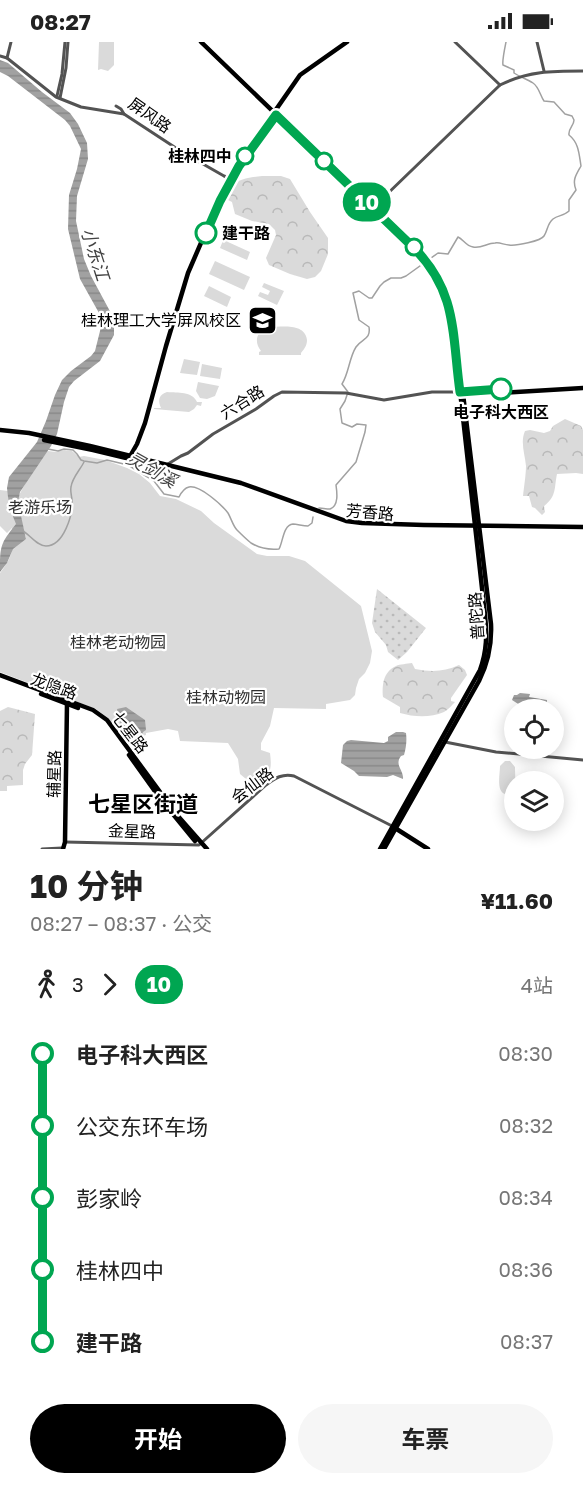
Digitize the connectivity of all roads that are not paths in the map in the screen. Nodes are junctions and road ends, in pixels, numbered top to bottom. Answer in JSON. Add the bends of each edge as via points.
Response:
{"nodes":[{"id":1,"x":11,"y":42,"type":"edge"},
{"id":2,"x":66,"y":42,"type":"edge"},
{"id":3,"x":203,"y":42,"type":"edge"},
{"id":4,"x":347,"y":42,"type":"edge"},
{"id":5,"x":455,"y":42,"type":"edge"},
{"id":6,"x":537,"y":42,"type":"edge"},
{"id":7,"x":0,"y":56,"type":"edge"},
{"id":8,"x":7,"y":58,"type":"junction"},
{"id":9,"x":544,"y":71,"type":"junction"},
{"id":10,"x":583,"y":71,"type":"edge"},
{"id":11,"x":500,"y":85,"type":"junction"},
{"id":12,"x":58,"y":98,"type":"junction"},
{"id":13,"x":116,"y":106,"type":"dead end"},
{"id":14,"x":275,"y":113,"type":"junction"},
{"id":15,"x":124,"y":114,"type":"junction"},
{"id":16,"x":231,"y":179,"type":"junction"},
{"id":17,"x":369,"y":203,"type":"junction"},
{"id":18,"x":583,"y":387,"type":"edge"},
{"id":19,"x":463,"y":392,"type":"junction"},
{"id":20,"x":0,"y":432,"type":"edge"},
{"id":21,"x":129,"y":458,"type":"junction"},
{"id":22,"x":165,"y":466,"type":"junction"},
{"id":23,"x":477,"y":527,"type":"junction"},
{"id":24,"x":583,"y":528,"type":"edge"},
{"id":25,"x":0,"y":677,"type":"edge"},
{"id":26,"x":67,"y":702,"type":"junction"},
{"id":27,"x":99,"y":716,"type":"joint"},
{"id":28,"x":442,"y":741,"type":"junction"},
{"id":29,"x":583,"y":760,"type":"edge"},
{"id":30,"x":394,"y":827,"type":"junction"},
{"id":31,"x":65,"y":842,"type":"junction"},
{"id":32,"x":203,"y":846,"type":"edge"},
{"id":33,"x":42,"y":849,"type":"edge"},
{"id":34,"x":64,"y":849,"type":"edge"},
{"id":35,"x":382,"y":849,"type":"edge"},
{"id":36,"x":428,"y":849,"type":"edge"}],
"edges":[{"from":1,"to":8,"type":"street"},
{"from":2,"to":12,"type":"street"},
{"from":3,"to":14,"type":"main road","name":"普陀路"},
{"from":4,"to":14,"type":"main road","via":[[300,75]]},
{"from":5,"to":11,"type":"street"},
{"from":6,"to":9,"type":"street"},
{"from":7,"to":8,"type":"street"},
{"from":8,"to":12,"type":"street"},
{"from":9,"to":10,"type":"street"},
{"from":9,"to":11,"type":"street"},
{"from":11,"to":17,"type":"street","via":[[382,199]]},
{"from":12,"to":15,"type":"street","via":[[74,105]]},
{"from":13,"to":15,"type":"street","name":"屏风路"},
{"from":14,"to":16,"type":"main road"},
{"from":14,"to":17,"type":"main road","name":"普陀路"},
{"from":15,"to":16,"type":"street","name":"屏风路"},
{"from":16,"to":21,"type":"main road","via":[[188,273],[145,423]]},
{"from":17,"to":19,"type":"main road","name":"普陀路","via":[[425,257],[442,283],[454,321]]},
{"from":18,"to":19,"type":"main road","name":"六合路"},
{"from":19,"to":22,"type":"street","name":"六合路","via":[[432,392],[384,400],[348,394],[278,393]]},
{"from":19,"to":23,"type":"main road","name":"普陀路"},
{"from":20,"to":21,"type":"main road"},
{"from":21,"to":22,"type":"main road","name":"芳香路"},
{"from":22,"to":23,"type":"main road","name":"芳香路","via":[[241,483],[346,521]]},
{"from":23,"to":24,"type":"main road","name":"芳香路"},
{"from":23,"to":28,"type":"main road","name":"普陀路","via":[[487,644],[480,670]]},
{"from":25,"to":26,"type":"main road","name":"七星路"},
{"from":26,"to":27,"type":"main road","name":"龙隐路"},
{"from":26,"to":31,"type":"main road","name":"辅星路"},
{"from":26,"to":32,"type":"main road","name":"七星路","via":[[93,710],[107,720]]},
{"from":27,"to":32,"type":"main road","name":"七星路","via":[[159,797]]},
{"from":28,"to":29,"type":"street","via":[[496,752]]},
{"from":28,"to":30,"type":"main road","name":"普陀路"},
{"from":30,"to":32,"type":"street","name":"会仙路","via":[[288,775],[276,777],[266,785]]},
{"from":30,"to":35,"type":"main road","name":"普陀路"},
{"from":30,"to":36,"type":"main road"},
{"from":31,"to":32,"type":"street","name":"金星路"},
{"from":31,"to":34,"type":"main road","name":"辅星路"},
{"from":33,"to":34,"type":"street"}]}
